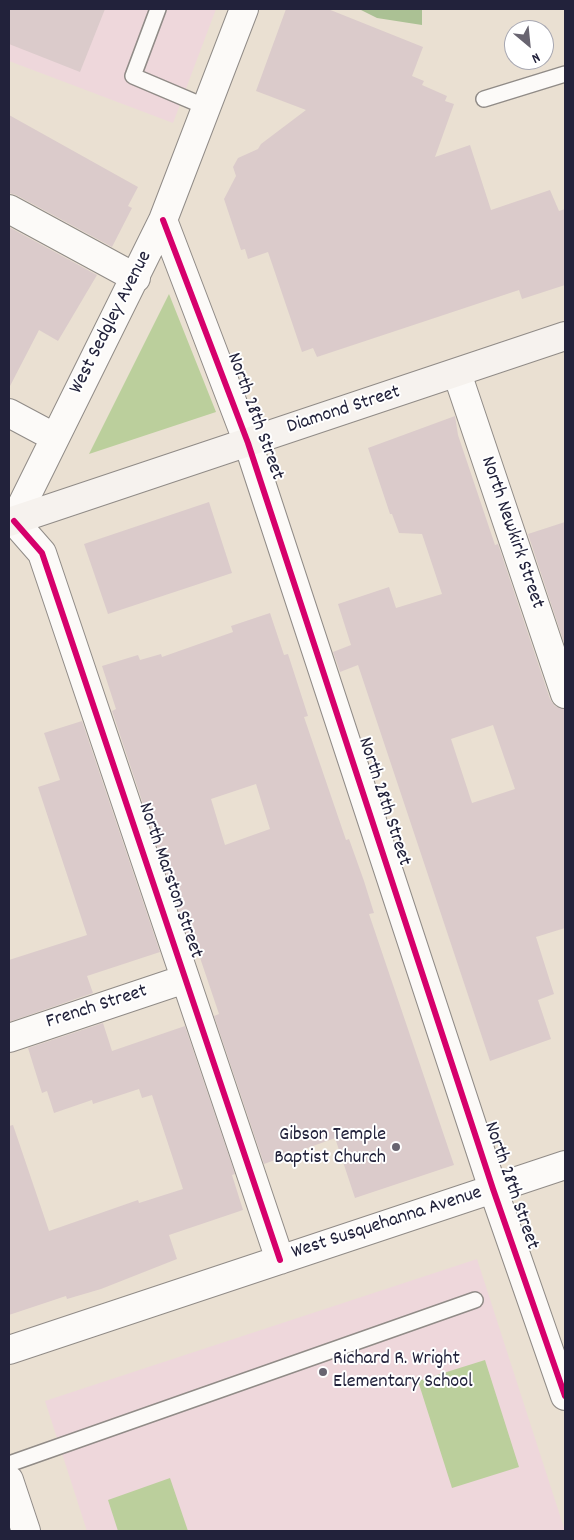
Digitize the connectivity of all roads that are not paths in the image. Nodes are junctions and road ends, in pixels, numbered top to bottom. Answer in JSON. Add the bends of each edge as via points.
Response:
{"nodes":[{"id":1,"x":158,"y":9,"type":"edge"},
{"id":2,"x":244,"y":9,"type":"edge"},
{"id":3,"x":565,"y":74,"type":"edge"},
{"id":4,"x":484,"y":99,"type":"dead end"},
{"id":5,"x":206,"y":107,"type":"junction"},
{"id":6,"x":9,"y":209,"type":"edge"},
{"id":7,"x":163,"y":220,"type":"junction"},
{"id":8,"x":136,"y":278,"type":"junction"},
{"id":9,"x":565,"y":336,"type":"edge"},
{"id":10,"x":457,"y":373,"type":"junction"},
{"id":11,"x":9,"y":413,"type":"edge"},
{"id":12,"x":54,"y":437,"type":"junction"},
{"id":13,"x":248,"y":443,"type":"junction"},
{"id":14,"x":11,"y":522,"type":"edge"},
{"id":15,"x":565,"y":694,"type":"edge"},
{"id":16,"x":185,"y":979,"type":"junction"},
{"id":17,"x":9,"y":1038,"type":"edge"},
{"id":18,"x":565,"y":1165,"type":"edge"},
{"id":19,"x":492,"y":1189,"type":"junction"},
{"id":20,"x":280,"y":1260,"type":"junction"},
{"id":21,"x":475,"y":1300,"type":"dead end"},
{"id":22,"x":9,"y":1350,"type":"edge"},
{"id":23,"x":565,"y":1396,"type":"edge"},
{"id":24,"x":9,"y":1464,"type":"edge"},
{"id":25,"x":9,"y":1480,"type":"edge"},
{"id":26,"x":26,"y":1531,"type":"edge"}],
"edges":[{"from":1,"to":5,"type":"lane","via":[[134,76]]},
{"from":2,"to":5,"type":"street","name":"West Sedgley Avenue"},
{"from":3,"to":4,"type":"lane"},
{"from":5,"to":7,"type":"street","name":"West Sedgley Avenue"},
{"from":6,"to":8,"type":"street"},
{"from":7,"to":8,"type":"street","name":"West Sedgley Avenue"},
{"from":7,"to":13,"type":"street","name":"North 28th Street"},
{"from":8,"to":12,"type":"street","name":"West Sedgley Avenue"},
{"from":9,"to":10,"type":"main road","name":"Diamond Street"},
{"from":10,"to":13,"type":"main road","name":"Diamond Street"},
{"from":10,"to":15,"type":"street","name":"North Newkirk Street"},
{"from":11,"to":12,"type":"street"},
{"from":12,"to":14,"type":"street","name":"West Sedgley Avenue"},
{"from":13,"to":14,"type":"main road","name":"Diamond Street"},
{"from":13,"to":19,"type":"street","name":"North 28th Street"},
{"from":14,"to":16,"type":"street","name":"North Marston Street","via":[[42,553]]},
{"from":16,"to":17,"type":"street","name":"French Street"},
{"from":16,"to":20,"type":"street","name":"North Marston Street"},
{"from":18,"to":19,"type":"street","name":"West Susquehanna Avenue"},
{"from":19,"to":20,"type":"street","name":"West Susquehanna Avenue"},
{"from":19,"to":23,"type":"street","name":"North 28th Street"},
{"from":20,"to":22,"type":"street","name":"West Susquehanna Avenue"},
{"from":21,"to":24,"type":"lane"},
{"from":25,"to":26,"type":"street"}]}
